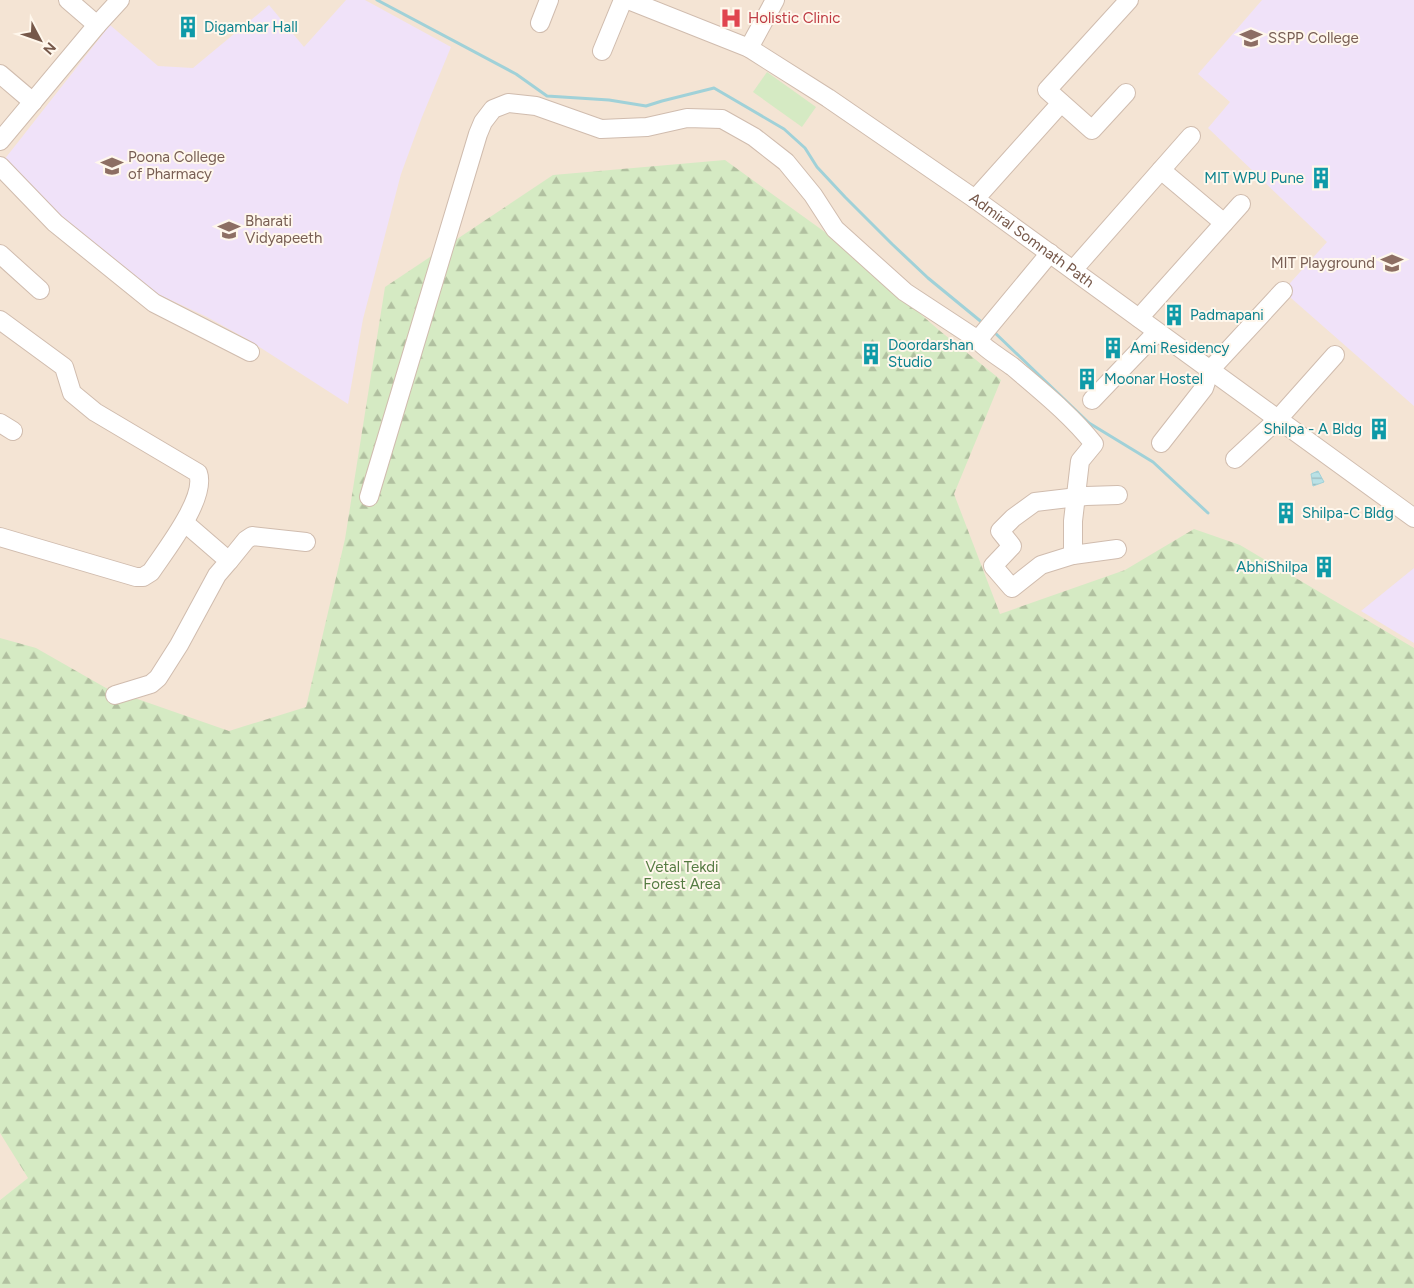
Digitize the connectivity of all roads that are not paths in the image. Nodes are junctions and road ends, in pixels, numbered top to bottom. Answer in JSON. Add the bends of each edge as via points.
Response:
{"nodes":[{"id":1,"x":68,"y":0,"type":"edge"},
{"id":2,"x":120,"y":0,"type":"edge"},
{"id":3,"x":549,"y":0,"type":"edge"},
{"id":4,"x":623,"y":0,"type":"edge"},
{"id":5,"x":628,"y":0,"type":"edge"},
{"id":6,"x":776,"y":0,"type":"edge"},
{"id":7,"x":1129,"y":0,"type":"edge"},
{"id":8,"x":540,"y":23,"type":"dead end"},
{"id":9,"x":96,"y":25,"type":"junction"},
{"id":10,"x":749,"y":48,"type":"junction"},
{"id":11,"x":602,"y":50,"type":"dead end"},
{"id":12,"x":0,"y":74,"type":"edge"},
{"id":13,"x":1126,"y":93,"type":"dead end"},
{"id":14,"x":32,"y":102,"type":"junction"},
{"id":15,"x":1061,"y":103,"type":"junction"},
{"id":16,"x":1191,"y":136,"type":"dead end"},
{"id":17,"x":0,"y":141,"type":"edge"},
{"id":18,"x":0,"y":166,"type":"edge"},
{"id":19,"x":1161,"y":170,"type":"junction"},
{"id":20,"x":975,"y":199,"type":"junction"},
{"id":21,"x":1241,"y":204,"type":"dead end"},
{"id":22,"x":1224,"y":223,"type":"junction"},
{"id":23,"x":1050,"y":253,"type":"junction"},
{"id":24,"x":0,"y":254,"type":"edge"},
{"id":25,"x":1073,"y":270,"type":"junction"},
{"id":26,"x":40,"y":290,"type":"dead end"},
{"id":27,"x":1283,"y":291,"type":"dead end"},
{"id":28,"x":1139,"y":318,"type":"junction"},
{"id":29,"x":0,"y":320,"type":"edge"},
{"id":30,"x":1157,"y":332,"type":"junction"},
{"id":31,"x":981,"y":336,"type":"junction"},
{"id":32,"x":250,"y":352,"type":"dead end"},
{"id":33,"x":1334,"y":355,"type":"dead end"},
{"id":34,"x":1210,"y":370,"type":"junction"},
{"id":35,"x":1092,"y":400,"type":"dead end"},
{"id":36,"x":1278,"y":419,"type":"junction"},
{"id":37,"x":1161,"y":443,"type":"dead end"},
{"id":38,"x":1236,"y":459,"type":"dead end"},
{"id":39,"x":368,"y":496,"type":"dead end"},
{"id":40,"x":1118,"y":496,"type":"dead end"},
{"id":41,"x":1076,"y":498,"type":"junction"},
{"id":42,"x":1414,"y":518,"type":"edge"},
{"id":43,"x":185,"y":523,"type":"junction"},
{"id":44,"x":0,"y":537,"type":"edge"},
{"id":45,"x":306,"y":542,"type":"dead end"},
{"id":46,"x":1117,"y":549,"type":"dead end"},
{"id":47,"x":1073,"y":555,"type":"junction"},
{"id":48,"x":229,"y":560,"type":"junction"},
{"id":49,"x":115,"y":695,"type":"dead end"}],
"edges":[{"from":1,"to":9,"type":"street"},
{"from":2,"to":9,"type":"street"},
{"from":3,"to":8,"type":"street"},
{"from":4,"to":11,"type":"street"},
{"from":5,"to":10,"type":"street","name":"Admiral Somnath Path"},
{"from":6,"to":10,"type":"street"},
{"from":7,"to":15,"type":"street","via":[[1046,90]]},
{"from":9,"to":14,"type":"street"},
{"from":10,"to":20,"type":"street","name":"Admiral Somnath Path"},
{"from":12,"to":14,"type":"street"},
{"from":13,"to":15,"type":"street","via":[[1092,130]]},
{"from":14,"to":17,"type":"street"},
{"from":15,"to":20,"type":"street"},
{"from":16,"to":19,"type":"street"},
{"from":18,"to":32,"type":"street","via":[[56,223],[154,303]]},
{"from":19,"to":22,"type":"street"},
{"from":19,"to":25,"type":"street"},
{"from":20,"to":23,"type":"street","name":"Admiral Somnath Path"},
{"from":21,"to":22,"type":"street"},
{"from":22,"to":28,"type":"street"},
{"from":23,"to":25,"type":"street","name":"Admiral Somnath Path"},
{"from":23,"to":31,"type":"street"},
{"from":24,"to":26,"type":"street"},
{"from":25,"to":28,"type":"street","name":"Admiral Somnath Path"},
{"from":27,"to":34,"type":"street"},
{"from":28,"to":30,"type":"street","name":"Admiral Somnath Path"},
{"from":29,"to":43,"type":"street","via":[[64,367],[72,393],[95,412],[198,473],[200,483]]},
{"from":30,"to":34,"type":"street","name":"Admiral Somnath Path"},
{"from":30,"to":35,"type":"street"},
{"from":31,"to":39,"type":"street","via":[[973,337],[905,292],[835,229],[786,162],[754,136],[722,119],[687,118],[647,127],[600,129],[536,106],[508,103],[493,109],[478,134]]},
{"from":31,"to":41,"type":"street","via":[[979,341],[982,344],[1060,408],[1094,444],[1080,461]]},
{"from":33,"to":36,"type":"street"},
{"from":34,"to":36,"type":"street","name":"Admiral Somnath Path"},
{"from":34,"to":37,"type":"street","via":[[1204,388]]},
{"from":36,"to":38,"type":"street"},
{"from":36,"to":42,"type":"street","name":"Admiral Somnath Path"},
{"from":40,"to":41,"type":"street"},
{"from":41,"to":47,"type":"street"},
{"from":41,"to":47,"type":"street","via":[[1035,502],[1013,518],[1000,531],[1012,546],[993,566],[1012,588],[1041,565]]},
{"from":43,"to":44,"type":"street","via":[[151,572],[140,577]]},
{"from":43,"to":48,"type":"street"},
{"from":45,"to":48,"type":"street","via":[[252,536]]},
{"from":46,"to":47,"type":"street"},
{"from":48,"to":49,"type":"street","via":[[217,575],[158,678],[151,684]]}]}
